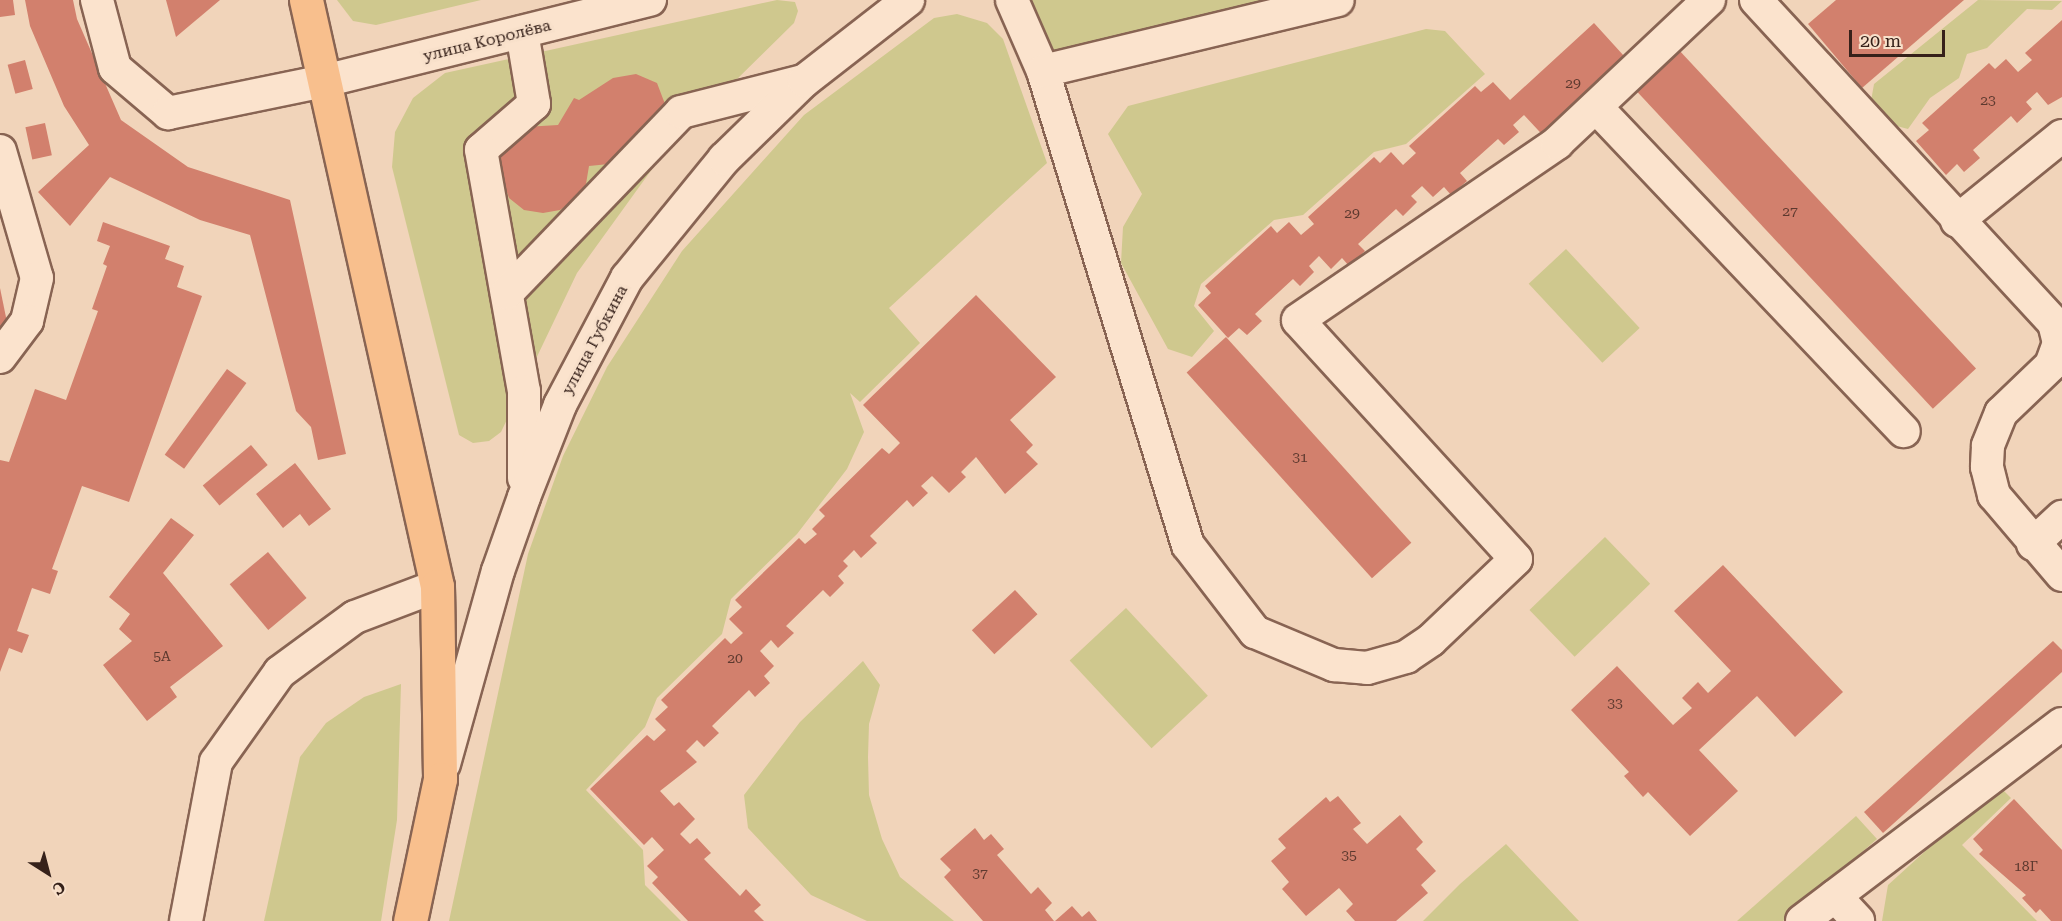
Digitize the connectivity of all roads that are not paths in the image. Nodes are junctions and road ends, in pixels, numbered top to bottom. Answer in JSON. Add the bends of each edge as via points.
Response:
{"nodes":[{"id":1,"x":97,"y":0,"type":"edge"},
{"id":2,"x":306,"y":0,"type":"edge"},
{"id":3,"x":650,"y":0,"type":"edge"},
{"id":4,"x":908,"y":0,"type":"edge"},
{"id":5,"x":1012,"y":0,"type":"edge"},
{"id":6,"x":1338,"y":0,"type":"edge"},
{"id":7,"x":1709,"y":0,"type":"edge"},
{"id":8,"x":1756,"y":0,"type":"edge"},
{"id":9,"x":522,"y":32,"type":"junction"},
{"id":10,"x":1043,"y":71,"type":"junction"},
{"id":11,"x":324,"y":81,"type":"junction"},
{"id":12,"x":804,"y":81,"type":"junction"},
{"id":13,"x":1596,"y":107,"type":"junction"},
{"id":14,"x":2062,"y":136,"type":"edge"},
{"id":15,"x":0,"y":151,"type":"edge"},
{"id":16,"x":1957,"y":221,"type":"junction"},
{"id":17,"x":507,"y":293,"type":"junction"},
{"id":18,"x":0,"y":357,"type":"edge"},
{"id":19,"x":1904,"y":431,"type":"dead end"},
{"id":20,"x":524,"y":497,"type":"junction"},
{"id":21,"x":2062,"y":517,"type":"edge"},
{"id":22,"x":2033,"y":544,"type":"junction"},
{"id":23,"x":2062,"y":575,"type":"edge"},
{"id":24,"x":437,"y":586,"type":"junction"},
{"id":25,"x":2062,"y":724,"type":"edge"},
{"id":26,"x":440,"y":779,"type":"junction"},
{"id":27,"x":1835,"y":896,"type":"junction"},
{"id":28,"x":186,"y":921,"type":"edge"},
{"id":29,"x":410,"y":921,"type":"edge"},
{"id":30,"x":1803,"y":921,"type":"edge"},
{"id":31,"x":1858,"y":921,"type":"edge"}],
"edges":[{"from":1,"to":11,"type":"street","name":"улица Королёва","via":[[115,68],[168,113]]},
{"from":2,"to":11,"type":"main road","name":"улица Губкина"},
{"from":3,"to":9,"type":"street","name":"улица Королёва"},
{"from":4,"to":12,"type":"street","name":"улица Губкина"},
{"from":5,"to":10,"type":"street"},
{"from":6,"to":10,"type":"street"},
{"from":7,"to":13,"type":"street"},
{"from":8,"to":16,"type":"street"},
{"from":9,"to":11,"type":"street","name":"улица Королёва"},
{"from":9,"to":17,"type":"street","via":[[534,104],[481,150]]},
{"from":10,"to":13,"type":"street","via":[[1188,545],[1255,633],[1334,665],[1368,668],[1406,657],[1431,640],[1516,559],[1298,320],[1557,143]]},
{"from":11,"to":24,"type":"main road","name":"улица Губкина"},
{"from":12,"to":17,"type":"street","via":[[681,112]]},
{"from":12,"to":20,"type":"street","name":"улица Губкина","via":[[724,159],[627,278],[560,405]]},
{"from":13,"to":19,"type":"street"},
{"from":14,"to":16,"type":"street"},
{"from":15,"to":18,"type":"street","via":[[37,278],[27,321]]},
{"from":16,"to":22,"type":"street","via":[[2054,323],[2059,343],[2051,365],[2001,413],[1988,446],[1994,495]]},
{"from":17,"to":20,"type":"street","via":[[524,391]]},
{"from":20,"to":26,"type":"street","name":"улица Губкина","via":[[498,571]]},
{"from":21,"to":22,"type":"street"},
{"from":22,"to":23,"type":"street"},
{"from":24,"to":26,"type":"main road","name":"улица Губкина"},
{"from":24,"to":28,"type":"street","via":[[355,616],[280,672],[216,762]]},
{"from":25,"to":27,"type":"street"},
{"from":26,"to":29,"type":"main road","name":"улица Губкина"},
{"from":27,"to":30,"type":"street"},
{"from":27,"to":31,"type":"street"}]}
